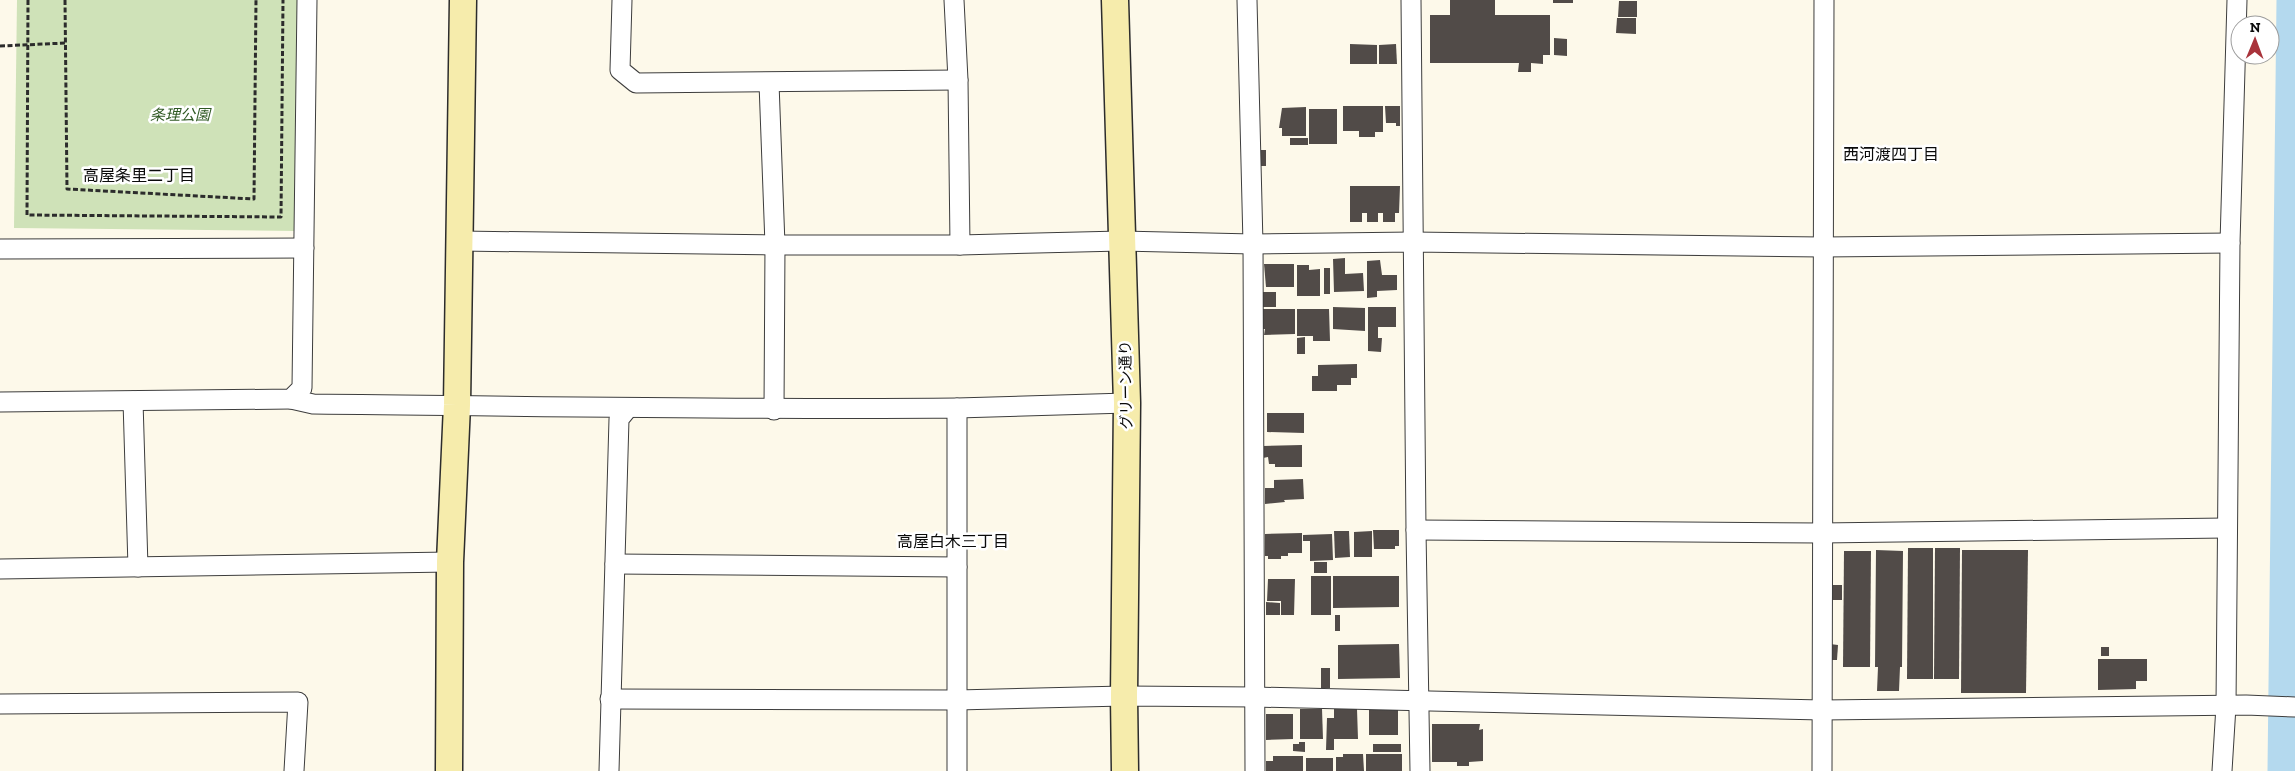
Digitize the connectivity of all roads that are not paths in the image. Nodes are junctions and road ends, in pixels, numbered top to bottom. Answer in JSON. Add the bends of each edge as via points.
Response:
{"nodes":[{"id":1,"x":307,"y":0,"type":"edge"},
{"id":2,"x":463,"y":0,"type":"edge"},
{"id":3,"x":622,"y":0,"type":"edge"},
{"id":4,"x":954,"y":0,"type":"edge"},
{"id":5,"x":1115,"y":0,"type":"edge"},
{"id":6,"x":1247,"y":0,"type":"edge"},
{"id":7,"x":1411,"y":0,"type":"edge"},
{"id":8,"x":1824,"y":0,"type":"edge"},
{"id":9,"x":2236,"y":0,"type":"edge"},
{"id":10,"x":958,"y":80,"type":"junction"},
{"id":11,"x":769,"y":83,"type":"junction"},
{"id":12,"x":460,"y":240,"type":"junction"},
{"id":13,"x":1121,"y":241,"type":"junction"},
{"id":14,"x":1413,"y":242,"type":"junction"},
{"id":15,"x":2230,"y":243,"type":"junction"},
{"id":16,"x":1253,"y":244,"type":"junction"},
{"id":17,"x":775,"y":245,"type":"junction"},
{"id":18,"x":960,"y":245,"type":"junction"},
{"id":19,"x":1822,"y":247,"type":"junction"},
{"id":20,"x":304,"y":248,"type":"junction"},
{"id":21,"x":0,"y":249,"type":"edge"},
{"id":22,"x":291,"y":399,"type":"junction"},
{"id":23,"x":133,"y":401,"type":"junction"},
{"id":24,"x":0,"y":402,"type":"edge"},
{"id":25,"x":1127,"y":403,"type":"junction"},
{"id":26,"x":457,"y":405,"type":"junction"},
{"id":27,"x":628,"y":408,"type":"junction"},
{"id":28,"x":957,"y":408,"type":"junction"},
{"id":29,"x":774,"y":410,"type":"junction"},
{"id":30,"x":2226,"y":528,"type":"junction"},
{"id":31,"x":1416,"y":530,"type":"junction"},
{"id":32,"x":1821,"y":533,"type":"junction"},
{"id":33,"x":450,"y":562,"type":"junction"},
{"id":34,"x":616,"y":564,"type":"junction"},
{"id":35,"x":138,"y":567,"type":"junction"},
{"id":36,"x":956,"y":567,"type":"junction"},
{"id":37,"x":0,"y":569,"type":"edge"},
{"id":38,"x":1124,"y":696,"type":"junction"},
{"id":39,"x":1255,"y":697,"type":"junction"},
{"id":40,"x":610,"y":699,"type":"junction"},
{"id":41,"x":957,"y":700,"type":"junction"},
{"id":42,"x":1420,"y":701,"type":"junction"},
{"id":43,"x":0,"y":704,"type":"edge"},
{"id":44,"x":2226,"y":706,"type":"junction"},
{"id":45,"x":2295,"y":707,"type":"edge"},
{"id":46,"x":1822,"y":710,"type":"junction"},
{"id":47,"x":294,"y":771,"type":"edge"},
{"id":48,"x":449,"y":771,"type":"edge"},
{"id":49,"x":609,"y":771,"type":"edge"},
{"id":50,"x":957,"y":771,"type":"edge"},
{"id":51,"x":1125,"y":771,"type":"edge"},
{"id":52,"x":1256,"y":771,"type":"edge"},
{"id":53,"x":1420,"y":771,"type":"edge"},
{"id":54,"x":1822,"y":771,"type":"edge"},
{"id":55,"x":2222,"y":771,"type":"edge"}],
"edges":[{"from":1,"to":20,"type":"street"},
{"from":2,"to":12,"type":"street"},
{"from":3,"to":11,"type":"street","via":[[620,70],[636,83]]},
{"from":4,"to":10,"type":"street"},
{"from":5,"to":13,"type":"street","name":"グリーン通り"},
{"from":6,"to":16,"type":"street"},
{"from":7,"to":14,"type":"street"},
{"from":8,"to":19,"type":"street"},
{"from":9,"to":15,"type":"street"},
{"from":10,"to":11,"type":"street"},
{"from":10,"to":18,"type":"street"},
{"from":11,"to":17,"type":"street"},
{"from":12,"to":17,"type":"street"},
{"from":12,"to":26,"type":"street"},
{"from":13,"to":16,"type":"street"},
{"from":13,"to":18,"type":"street"},
{"from":13,"to":25,"type":"street","name":"グリーン通り"},
{"from":14,"to":16,"type":"street"},
{"from":14,"to":19,"type":"street"},
{"from":14,"to":31,"type":"street"},
{"from":15,"to":19,"type":"street"},
{"from":15,"to":30,"type":"street"},
{"from":16,"to":39,"type":"street"},
{"from":17,"to":18,"type":"street"},
{"from":17,"to":29,"type":"street"},
{"from":19,"to":32,"type":"street"},
{"from":20,"to":21,"type":"street"},
{"from":20,"to":22,"type":"street","via":[[302,388]]},
{"from":22,"to":23,"type":"street"},
{"from":22,"to":26,"type":"street","via":[[313,404]]},
{"from":23,"to":24,"type":"street"},
{"from":23,"to":35,"type":"street"},
{"from":25,"to":28,"type":"street"},
{"from":25,"to":38,"type":"street","name":"グリーン通り"},
{"from":26,"to":27,"type":"street"},
{"from":26,"to":33,"type":"street"},
{"from":27,"to":29,"type":"street"},
{"from":27,"to":34,"type":"street","via":[[619,419]]},
{"from":28,"to":29,"type":"street"},
{"from":28,"to":36,"type":"street"},
{"from":30,"to":32,"type":"street"},
{"from":30,"to":44,"type":"street"},
{"from":31,"to":32,"type":"street"},
{"from":31,"to":42,"type":"street"},
{"from":32,"to":46,"type":"street"},
{"from":33,"to":35,"type":"street"},
{"from":33,"to":48,"type":"street"},
{"from":34,"to":36,"type":"street"},
{"from":34,"to":40,"type":"street"},
{"from":35,"to":37,"type":"street"},
{"from":36,"to":41,"type":"street"},
{"from":38,"to":39,"type":"street"},
{"from":38,"to":41,"type":"street"},
{"from":38,"to":51,"type":"street","name":"グリーン通り"},
{"from":39,"to":42,"type":"street"},
{"from":39,"to":52,"type":"street"},
{"from":40,"to":41,"type":"street"},
{"from":40,"to":49,"type":"street"},
{"from":41,"to":50,"type":"street"},
{"from":42,"to":46,"type":"street"},
{"from":42,"to":53,"type":"street"},
{"from":43,"to":47,"type":"street","via":[[298,702]]},
{"from":44,"to":45,"type":"street"},
{"from":44,"to":46,"type":"street"},
{"from":44,"to":55,"type":"street"},
{"from":46,"to":54,"type":"street"}]}
